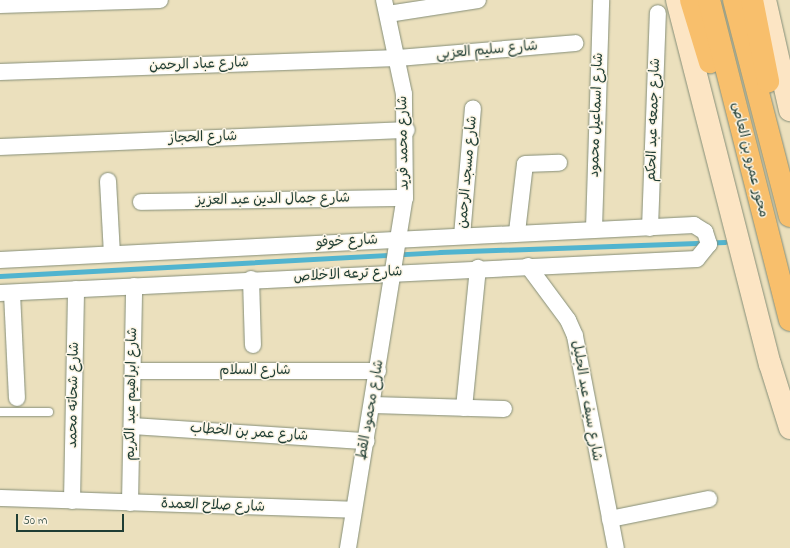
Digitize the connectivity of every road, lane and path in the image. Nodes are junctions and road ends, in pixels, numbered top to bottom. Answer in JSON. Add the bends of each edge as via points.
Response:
{"nodes":[{"id":1,"x":160,"y":0,"type":"edge"},
{"id":2,"x":478,"y":0,"type":"edge"},
{"id":3,"x":601,"y":0,"type":"edge"},
{"id":4,"x":677,"y":0,"type":"edge"},
{"id":5,"x":691,"y":0,"type":"edge"},
{"id":6,"x":709,"y":0,"type":"edge"},
{"id":7,"x":734,"y":0,"type":"edge"},
{"id":8,"x":752,"y":0,"type":"edge"},
{"id":9,"x":765,"y":0,"type":"edge"},
{"id":10,"x":0,"y":5,"type":"edge"},
{"id":11,"x":386,"y":7,"type":"edge"},
{"id":12,"x":658,"y":13,"type":"dead end"},
{"id":13,"x":575,"y":43,"type":"dead end"},
{"id":14,"x":398,"y":58,"type":"junction"},
{"id":15,"x":0,"y":72,"type":"edge"},
{"id":16,"x":473,"y":108,"type":"dead end"},
{"id":17,"x":790,"y":110,"type":"edge"},
{"id":18,"x":740,"y":125,"type":"junction"},
{"id":19,"x":765,"y":125,"type":"junction"},
{"id":20,"x":407,"y":130,"type":"junction"},
{"id":21,"x":0,"y":147,"type":"edge"},
{"id":22,"x":559,"y":163,"type":"dead end"},
{"id":23,"x":108,"y":181,"type":"dead end"},
{"id":24,"x":406,"y":198,"type":"junction"},
{"id":25,"x":141,"y":202,"type":"dead end"},
{"id":26,"x":790,"y":216,"type":"edge"},
{"id":27,"x":650,"y":228,"type":"junction"},
{"id":28,"x":594,"y":229,"type":"junction"},
{"id":29,"x":517,"y":232,"type":"junction"},
{"id":30,"x":462,"y":236,"type":"junction"},
{"id":31,"x":399,"y":239,"type":"junction"},
{"id":32,"x":112,"y":254,"type":"junction"},
{"id":33,"x":697,"y":259,"type":"joint"},
{"id":34,"x":0,"y":260,"type":"edge"},
{"id":35,"x":528,"y":266,"type":"junction"},
{"id":36,"x":478,"y":268,"type":"junction"},
{"id":37,"x":394,"y":273,"type":"junction"},
{"id":38,"x":251,"y":279,"type":"junction"},
{"id":39,"x":134,"y":286,"type":"junction"},
{"id":40,"x":76,"y":289,"type":"junction"},
{"id":41,"x":6,"y":293,"type":"edge"},
{"id":42,"x":790,"y":320,"type":"edge"},
{"id":43,"x":253,"y":345,"type":"dead end"},
{"id":44,"x":133,"y":371,"type":"junction"},
{"id":45,"x":378,"y":371,"type":"junction"},
{"id":46,"x":17,"y":398,"type":"dead end"},
{"id":47,"x":373,"y":405,"type":"junction"},
{"id":48,"x":464,"y":408,"type":"junction"},
{"id":49,"x":504,"y":409,"type":"dead end"},
{"id":50,"x":0,"y":412,"type":"edge"},
{"id":51,"x":49,"y":412,"type":"dead end"},
{"id":52,"x":132,"y":426,"type":"junction"},
{"id":53,"x":790,"y":428,"type":"edge"},
{"id":54,"x":367,"y":441,"type":"junction"},
{"id":55,"x":0,"y":498,"type":"edge"},
{"id":56,"x":709,"y":499,"type":"dead end"},
{"id":57,"x":72,"y":501,"type":"junction"},
{"id":58,"x":130,"y":503,"type":"junction"},
{"id":59,"x":353,"y":510,"type":"junction"},
{"id":60,"x":610,"y":519,"type":"junction"},
{"id":61,"x":348,"y":548,"type":"edge"},
{"id":62,"x":616,"y":548,"type":"edge"}],
"edges":[{"from":1,"to":10,"type":"street"},
{"from":2,"to":11,"type":"street"},
{"from":3,"to":28,"type":"street","name":"شارع اسماعيل محمود"},
{"from":4,"to":53,"type":"street","via":[[770,364]]},
{"from":5,"to":18,"type":"main road","via":[[721,92]]},
{"from":6,"to":18,"type":"main road","name":"محور عمرو بن العاص"},
{"from":7,"to":19,"type":"main road","name":"محور عمرو بن العاص"},
{"from":8,"to":19,"type":"main road","via":[[771,97]]},
{"from":9,"to":17,"type":"street"},
{"from":11,"to":14,"type":"street","name":"شارع محمد فريد"},
{"from":12,"to":27,"type":"street","name":"شارع جمعه عبد الحكم"},
{"from":13,"to":14,"type":"street","name":"شارع سليم العزبى"},
{"from":14,"to":15,"type":"street","name":"شارع عباد الرحمن"},
{"from":14,"to":20,"type":"street","name":"شارع محمد فريد"},
{"from":16,"to":30,"type":"street","name":"شارع مسجد الرحمن"},
{"from":18,"to":42,"type":"main road","name":"محور عمرو بن العاص"},
{"from":19,"to":26,"type":"main road","name":"محور عمرو بن العاص"},
{"from":20,"to":21,"type":"street","name":"شارع الحجاز"},
{"from":20,"to":24,"type":"street","name":"شارع محمد فريد"},
{"from":22,"to":29,"type":"street","via":[[524,166]]},
{"from":23,"to":32,"type":"street"},
{"from":24,"to":25,"type":"street","name":"شارع جمال الدين عبد العزيز"},
{"from":24,"to":31,"type":"street","name":"شارع محمد فريد"},
{"from":27,"to":28,"type":"street","name":"شارع خوفو"},
{"from":27,"to":33,"type":"street","name":"شارع خوفو","via":[[694,225],[705,232],[709,244]]},
{"from":28,"to":29,"type":"street","name":"شارع خوفو"},
{"from":29,"to":30,"type":"street","name":"شارع خوفو"},
{"from":30,"to":31,"type":"street","name":"شارع خوفو"},
{"from":31,"to":32,"type":"street","name":"شارع خوفو"},
{"from":31,"to":37,"type":"street","name":"شارع محمد فريد"},
{"from":32,"to":34,"type":"street","name":"شارع خوفو"},
{"from":33,"to":35,"type":"street","name":"شارع ترعه الاخلاص"},
{"from":35,"to":36,"type":"street","name":"شارع ترعه الاخلاص"},
{"from":35,"to":60,"type":"street","name":"شارع سيف عبد الجليل","via":[[568,320],[575,336]]},
{"from":36,"to":37,"type":"street","name":"شارع ترعه الاخلاص"},
{"from":36,"to":48,"type":"street"},
{"from":37,"to":38,"type":"street","name":"شارع ترعه الاخلاص"},
{"from":37,"to":45,"type":"street","name":"شارع محمود القط"},
{"from":38,"to":39,"type":"street","name":"شارع ترعه الاخلاص"},
{"from":38,"to":43,"type":"street"},
{"from":39,"to":40,"type":"street","name":"شارع ترعه الاخلاص"},
{"from":39,"to":44,"type":"street","name":"شارع ابراهيم عبد الكريم"},
{"from":40,"to":41,"type":"street","name":"شارع ترعه الاخلاص"},
{"from":40,"to":57,"type":"street","name":"شارع شحاته محمد"},
{"from":41,"to":46,"type":"street"},
{"from":44,"to":45,"type":"street","name":"شارع السلام"},
{"from":44,"to":52,"type":"street","name":"شارع ابراهيم عبد الكريم"},
{"from":45,"to":47,"type":"street","name":"شارع محمود القط"},
{"from":47,"to":48,"type":"street"},
{"from":47,"to":54,"type":"street","name":"شارع محمود القط"},
{"from":48,"to":49,"type":"street"},
{"from":50,"to":51,"type":"lane"},
{"from":52,"to":54,"type":"street","name":"شارع عمر بن الخطاب"},
{"from":52,"to":58,"type":"street","name":"شارع ابراهيم عبد الكريم"},
{"from":54,"to":59,"type":"street","name":"شارع محمود القط"},
{"from":55,"to":57,"type":"street","name":"شارع صلاح العمدة"},
{"from":56,"to":60,"type":"street"},
{"from":57,"to":58,"type":"street","name":"شارع صلاح العمدة"},
{"from":58,"to":59,"type":"street","name":"شارع صلاح العمدة"},
{"from":59,"to":61,"type":"street","name":"شارع محمود القط"},
{"from":60,"to":62,"type":"street","name":"شارع سيف عبد الجليل"}]}
